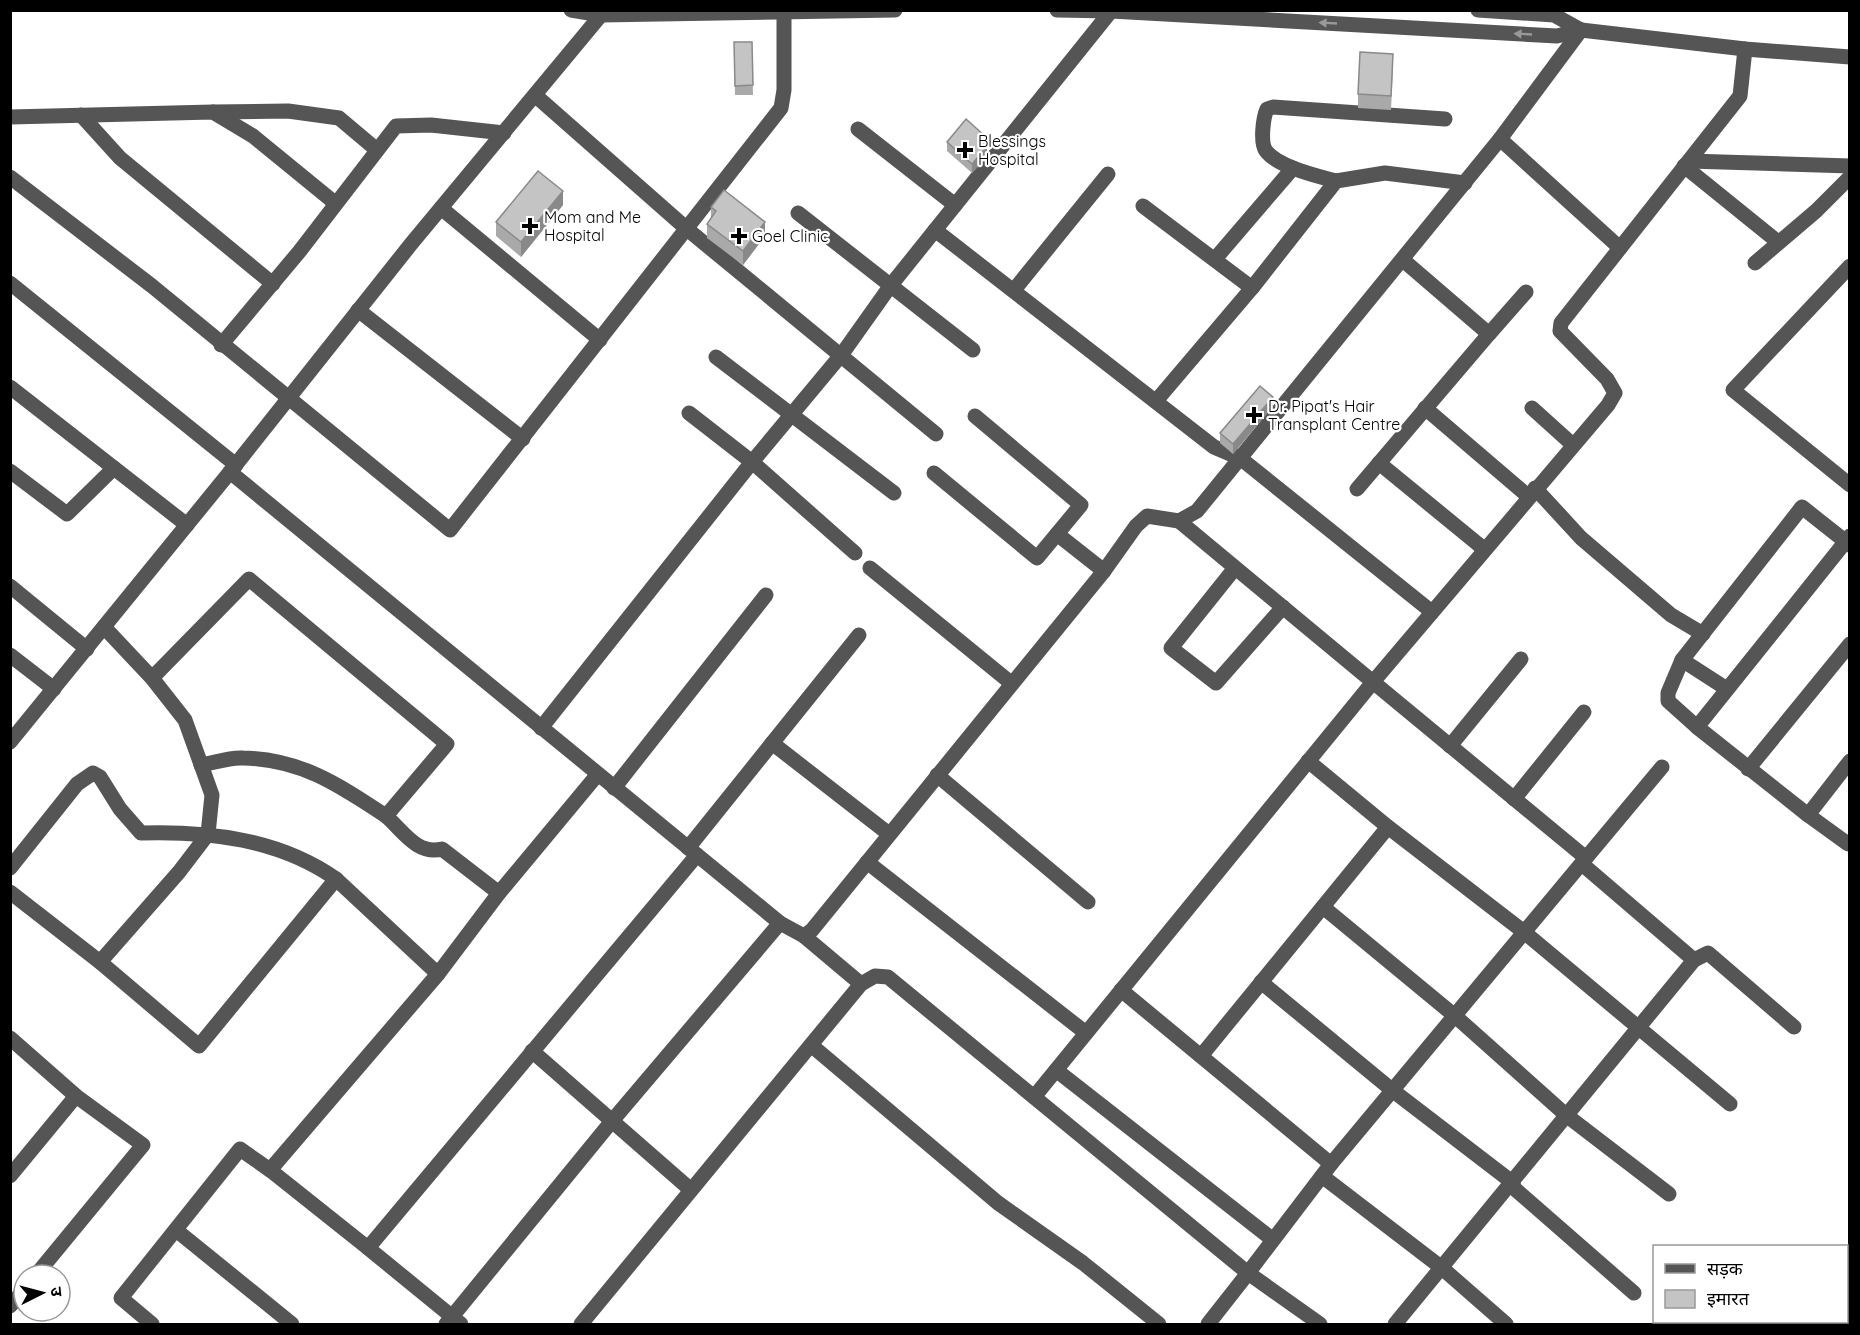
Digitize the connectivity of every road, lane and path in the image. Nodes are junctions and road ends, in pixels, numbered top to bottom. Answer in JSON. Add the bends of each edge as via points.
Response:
{"nodes":[{"id":1,"x":572,"y":10,"type":"edge"},
{"id":2,"x":896,"y":10,"type":"edge"},
{"id":3,"x":1057,"y":10,"type":"edge"},
{"id":4,"x":1478,"y":10,"type":"edge"},
{"id":5,"x":1111,"y":11,"type":"edge"},
{"id":6,"x":719,"y":12,"type":"edge"},
{"id":7,"x":784,"y":13,"type":"junction"},
{"id":8,"x":601,"y":15,"type":"junction"},
{"id":9,"x":1581,"y":30,"type":"junction"},
{"id":10,"x":1745,"y":50,"type":"junction"},
{"id":11,"x":1850,"y":57,"type":"edge"},
{"id":12,"x":536,"y":96,"type":"junction"},
{"id":13,"x":213,"y":112,"type":"junction"},
{"id":14,"x":81,"y":115,"type":"junction"},
{"id":15,"x":10,"y":117,"type":"edge"},
{"id":16,"x":1445,"y":119,"type":"dead end"},
{"id":17,"x":858,"y":129,"type":"dead end"},
{"id":18,"x":504,"y":133,"type":"junction"},
{"id":19,"x":1500,"y":139,"type":"junction"},
{"id":20,"x":377,"y":150,"type":"junction"},
{"id":21,"x":1687,"y":164,"type":"junction"},
{"id":22,"x":1850,"y":166,"type":"edge"},
{"id":23,"x":1293,"y":168,"type":"junction"},
{"id":24,"x":1108,"y":174,"type":"dead end"},
{"id":25,"x":10,"y":177,"type":"edge"},
{"id":26,"x":1850,"y":177,"type":"edge"},
{"id":27,"x":1336,"y":180,"type":"junction"},
{"id":28,"x":1465,"y":183,"type":"junction"},
{"id":29,"x":334,"y":203,"type":"junction"},
{"id":30,"x":955,"y":205,"type":"junction"},
{"id":31,"x":1143,"y":206,"type":"dead end"},
{"id":32,"x":441,"y":208,"type":"junction"},
{"id":33,"x":798,"y":213,"type":"dead end"},
{"id":34,"x":687,"y":229,"type":"junction"},
{"id":35,"x":935,"y":230,"type":"junction"},
{"id":36,"x":1778,"y":242,"type":"junction"},
{"id":37,"x":1620,"y":248,"type":"junction"},
{"id":38,"x":1215,"y":260,"type":"junction"},
{"id":39,"x":1402,"y":260,"type":"junction"},
{"id":40,"x":1755,"y":263,"type":"dead end"},
{"id":41,"x":1850,"y":266,"type":"edge"},
{"id":42,"x":10,"y":283,"type":"edge"},
{"id":43,"x":273,"y":284,"type":"junction"},
{"id":44,"x":891,"y":285,"type":"junction"},
{"id":45,"x":1252,"y":288,"type":"junction"},
{"id":46,"x":1014,"y":291,"type":"junction"},
{"id":47,"x":1526,"y":292,"type":"dead end"},
{"id":48,"x":358,"y":310,"type":"junction"},
{"id":49,"x":1489,"y":334,"type":"junction"},
{"id":50,"x":600,"y":340,"type":"junction"},
{"id":51,"x":221,"y":345,"type":"junction"},
{"id":52,"x":973,"y":350,"type":"dead end"},
{"id":53,"x":842,"y":354,"type":"junction"},
{"id":54,"x":716,"y":357,"type":"dead end"},
{"id":55,"x":10,"y":387,"type":"edge"},
{"id":56,"x":289,"y":398,"type":"junction"},
{"id":57,"x":1156,"y":401,"type":"junction"},
{"id":58,"x":1425,"y":408,"type":"junction"},
{"id":59,"x":1532,"y":408,"type":"dead end"},
{"id":60,"x":689,"y":413,"type":"dead end"},
{"id":61,"x":793,"y":414,"type":"junction"},
{"id":62,"x":975,"y":416,"type":"dead end"},
{"id":63,"x":936,"y":434,"type":"dead end"},
{"id":64,"x":523,"y":439,"type":"junction"},
{"id":65,"x":1573,"y":445,"type":"junction"},
{"id":66,"x":1240,"y":458,"type":"junction"},
{"id":67,"x":752,"y":462,"type":"junction"},
{"id":68,"x":1379,"y":463,"type":"junction"},
{"id":69,"x":114,"y":468,"type":"junction"},
{"id":70,"x":232,"y":469,"type":"junction"},
{"id":71,"x":10,"y":471,"type":"edge"},
{"id":72,"x":934,"y":473,"type":"dead end"},
{"id":73,"x":1850,"y":485,"type":"edge"},
{"id":74,"x":1357,"y":489,"type":"dead end"},
{"id":75,"x":1532,"y":492,"type":"junction"},
{"id":76,"x":894,"y":493,"type":"dead end"},
{"id":77,"x":1179,"y":521,"type":"junction"},
{"id":78,"x":187,"y":525,"type":"junction"},
{"id":79,"x":1057,"y":534,"type":"junction"},
{"id":80,"x":1848,"y":541,"type":"edge"},
{"id":81,"x":1484,"y":549,"type":"junction"},
{"id":82,"x":855,"y":553,"type":"dead end"},
{"id":83,"x":870,"y":568,"type":"dead end"},
{"id":84,"x":1235,"y":568,"type":"junction"},
{"id":85,"x":1104,"y":571,"type":"junction"},
{"id":86,"x":10,"y":586,"type":"edge"},
{"id":87,"x":766,"y":595,"type":"dead end"},
{"id":88,"x":1283,"y":607,"type":"junction"},
{"id":89,"x":1432,"y":612,"type":"junction"},
{"id":90,"x":104,"y":627,"type":"junction"},
{"id":91,"x":1702,"y":633,"type":"junction"},
{"id":92,"x":859,"y":636,"type":"dead end"},
{"id":93,"x":1850,"y":644,"type":"edge"},
{"id":94,"x":87,"y":649,"type":"junction"},
{"id":95,"x":10,"y":655,"type":"edge"},
{"id":96,"x":1521,"y":659,"type":"dead end"},
{"id":97,"x":1682,"y":660,"type":"junction"},
{"id":98,"x":152,"y":678,"type":"junction"},
{"id":99,"x":1011,"y":682,"type":"junction"},
{"id":100,"x":1373,"y":682,"type":"junction"},
{"id":101,"x":54,"y":689,"type":"junction"},
{"id":102,"x":1727,"y":689,"type":"junction"},
{"id":103,"x":1584,"y":712,"type":"dead end"},
{"id":104,"x":1697,"y":727,"type":"junction"},
{"id":105,"x":541,"y":728,"type":"junction"},
{"id":106,"x":10,"y":742,"type":"edge"},
{"id":107,"x":772,"y":743,"type":"junction"},
{"id":108,"x":1450,"y":746,"type":"junction"},
{"id":109,"x":1308,"y":761,"type":"junction"},
{"id":110,"x":1850,"y":761,"type":"edge"},
{"id":111,"x":201,"y":765,"type":"junction"},
{"id":112,"x":1662,"y":767,"type":"dead end"},
{"id":113,"x":1748,"y":769,"type":"junction"},
{"id":114,"x":598,"y":774,"type":"junction"},
{"id":115,"x":937,"y":775,"type":"junction"},
{"id":116,"x":614,"y":788,"type":"junction"},
{"id":117,"x":1514,"y":799,"type":"junction"},
{"id":118,"x":1808,"y":814,"type":"junction"},
{"id":119,"x":387,"y":816,"type":"junction"},
{"id":120,"x":1388,"y":827,"type":"junction"},
{"id":121,"x":208,"y":834,"type":"junction"},
{"id":122,"x":890,"y":834,"type":"junction"},
{"id":123,"x":1850,"y":842,"type":"edge"},
{"id":124,"x":692,"y":852,"type":"junction"},
{"id":125,"x":1584,"y":861,"type":"junction"},
{"id":126,"x":867,"y":862,"type":"junction"},
{"id":127,"x":10,"y":868,"type":"edge"},
{"id":128,"x":336,"y":879,"type":"junction"},
{"id":129,"x":10,"y":892,"type":"edge"},
{"id":130,"x":499,"y":893,"type":"junction"},
{"id":131,"x":1088,"y":902,"type":"dead end"},
{"id":132,"x":1323,"y":907,"type":"junction"},
{"id":133,"x":780,"y":923,"type":"junction"},
{"id":134,"x":1524,"y":932,"type":"junction"},
{"id":135,"x":804,"y":936,"type":"junction"},
{"id":136,"x":1694,"y":960,"type":"junction"},
{"id":137,"x":100,"y":962,"type":"junction"},
{"id":138,"x":438,"y":974,"type":"junction"},
{"id":139,"x":1261,"y":982,"type":"junction"},
{"id":140,"x":861,"y":984,"type":"junction"},
{"id":141,"x":1121,"y":990,"type":"junction"},
{"id":142,"x":1455,"y":1016,"type":"junction"},
{"id":143,"x":1638,"y":1026,"type":"junction"},
{"id":144,"x":1794,"y":1027,"type":"dead end"},
{"id":145,"x":1086,"y":1033,"type":"junction"},
{"id":146,"x":11,"y":1038,"type":"edge"},
{"id":147,"x":811,"y":1045,"type":"junction"},
{"id":148,"x":532,"y":1052,"type":"junction"},
{"id":149,"x":1201,"y":1056,"type":"junction"},
{"id":150,"x":1056,"y":1070,"type":"junction"},
{"id":151,"x":1392,"y":1090,"type":"junction"},
{"id":152,"x":76,"y":1096,"type":"junction"},
{"id":153,"x":1034,"y":1097,"type":"junction"},
{"id":154,"x":1730,"y":1104,"type":"dead end"},
{"id":155,"x":1566,"y":1115,"type":"junction"},
{"id":156,"x":612,"y":1120,"type":"junction"},
{"id":157,"x":270,"y":1170,"type":"junction"},
{"id":158,"x":1327,"y":1170,"type":"junction"},
{"id":159,"x":10,"y":1176,"type":"edge"},
{"id":160,"x":1512,"y":1182,"type":"junction"},
{"id":161,"x":692,"y":1190,"type":"junction"},
{"id":162,"x":1669,"y":1194,"type":"dead end"},
{"id":163,"x":176,"y":1230,"type":"junction"},
{"id":164,"x":1272,"y":1239,"type":"junction"},
{"id":165,"x":368,"y":1248,"type":"junction"},
{"id":166,"x":46,"y":1263,"type":"edge"},
{"id":167,"x":1442,"y":1268,"type":"junction"},
{"id":168,"x":1248,"y":1273,"type":"junction"},
{"id":169,"x":1634,"y":1293,"type":"dead end"},
{"id":170,"x":453,"y":1322,"type":"edge"},
{"id":171,"x":152,"y":1324,"type":"edge"},
{"id":172,"x":292,"y":1324,"type":"edge"},
{"id":173,"x":581,"y":1324,"type":"edge"},
{"id":174,"x":1159,"y":1324,"type":"edge"},
{"id":175,"x":1208,"y":1324,"type":"edge"},
{"id":176,"x":1320,"y":1324,"type":"edge"},
{"id":177,"x":1395,"y":1324,"type":"edge"},
{"id":178,"x":1506,"y":1324,"type":"edge"}],
"edges":[{"from":1,"to":8,"type":"street"},
{"from":2,"to":7,"type":"street"},
{"from":3,"to":5,"type":"street"},
{"from":4,"to":9,"type":"street","via":[[1554,15]]},
{"from":9,"to":5,"type":"street","one_way":true,"via":[[1557,36]]},
{"from":5,"to":30,"type":"street"},
{"from":6,"to":7,"type":"street"},
{"from":6,"to":8,"type":"street"},
{"from":7,"to":34,"type":"street","via":[[781,108]]},
{"from":8,"to":12,"type":"street"},
{"from":9,"to":10,"type":"street"},
{"from":9,"to":19,"type":"street"},
{"from":10,"to":11,"type":"street"},
{"from":10,"to":21,"type":"street","via":[[1740,96]]},
{"from":12,"to":18,"type":"street"},
{"from":12,"to":34,"type":"street"},
{"from":13,"to":14,"type":"street"},
{"from":13,"to":20,"type":"street","via":[[288,111],[339,118]]},
{"from":13,"to":29,"type":"street","via":[[253,136]]},
{"from":14,"to":15,"type":"street"},
{"from":14,"to":43,"type":"street","via":[[120,158]]},
{"from":16,"to":23,"type":"street","via":[[1267,109],[1266,151]]},
{"from":17,"to":30,"type":"street"},
{"from":18,"to":20,"type":"street","via":[[431,125],[396,126]]},
{"from":18,"to":32,"type":"street"},
{"from":19,"to":28,"type":"street"},
{"from":19,"to":37,"type":"street"},
{"from":20,"to":29,"type":"street"},
{"from":21,"to":22,"type":"street"},
{"from":21,"to":36,"type":"street"},
{"from":21,"to":37,"type":"street"},
{"from":23,"to":27,"type":"street"},
{"from":23,"to":38,"type":"street"},
{"from":24,"to":46,"type":"street"},
{"from":25,"to":51,"type":"street","via":[[152,286]]},
{"from":26,"to":36,"type":"street"},
{"from":27,"to":28,"type":"street","via":[[1385,173]]},
{"from":27,"to":45,"type":"street"},
{"from":28,"to":39,"type":"street"},
{"from":29,"to":43,"type":"street"},
{"from":30,"to":35,"type":"street"},
{"from":31,"to":38,"type":"street"},
{"from":32,"to":48,"type":"street"},
{"from":32,"to":50,"type":"street"},
{"from":33,"to":44,"type":"street"},
{"from":34,"to":50,"type":"street"},
{"from":34,"to":53,"type":"street"},
{"from":35,"to":44,"type":"street"},
{"from":35,"to":46,"type":"street"},
{"from":36,"to":40,"type":"street"},
{"from":37,"to":65,"type":"street","via":[[1561,323],[1560,331],[1615,393]]},
{"from":38,"to":45,"type":"street"},
{"from":39,"to":49,"type":"street"},
{"from":39,"to":66,"type":"street"},
{"from":41,"to":73,"type":"street","via":[[1733,390]]},
{"from":42,"to":70,"type":"street"},
{"from":43,"to":51,"type":"street"},
{"from":44,"to":52,"type":"street"},
{"from":44,"to":53,"type":"street"},
{"from":45,"to":57,"type":"street"},
{"from":46,"to":57,"type":"street"},
{"from":47,"to":49,"type":"street"},
{"from":48,"to":56,"type":"street"},
{"from":48,"to":64,"type":"street"},
{"from":49,"to":58,"type":"street"},
{"from":50,"to":64,"type":"street"},
{"from":51,"to":56,"type":"street"},
{"from":53,"to":61,"type":"street"},
{"from":53,"to":63,"type":"street"},
{"from":54,"to":61,"type":"street"},
{"from":55,"to":69,"type":"street"},
{"from":56,"to":64,"type":"street","via":[[450,530]]},
{"from":56,"to":70,"type":"street"},
{"from":57,"to":66,"type":"street","via":[[1214,447]]},
{"from":58,"to":68,"type":"street"},
{"from":58,"to":75,"type":"street"},
{"from":59,"to":65,"type":"street"},
{"from":60,"to":67,"type":"street"},
{"from":61,"to":67,"type":"street"},
{"from":61,"to":76,"type":"street"},
{"from":62,"to":79,"type":"street","via":[[1081,505]]},
{"from":65,"to":75,"type":"street"},
{"from":66,"to":77,"type":"street","via":[[1197,511]]},
{"from":66,"to":89,"type":"street"},
{"from":67,"to":82,"type":"street"},
{"from":67,"to":105,"type":"street"},
{"from":68,"to":74,"type":"street"},
{"from":68,"to":81,"type":"street"},
{"from":69,"to":71,"type":"street","via":[[67,514]]},
{"from":69,"to":78,"type":"street"},
{"from":70,"to":78,"type":"street"},
{"from":70,"to":105,"type":"street"},
{"from":72,"to":79,"type":"street","via":[[1037,558]]},
{"from":75,"to":81,"type":"street"},
{"from":75,"to":91,"type":"street","via":[[1671,615]]},
{"from":77,"to":84,"type":"street"},
{"from":77,"to":85,"type":"street","via":[[1147,516]]},
{"from":78,"to":90,"type":"street"},
{"from":79,"to":85,"type":"street"},
{"from":80,"to":91,"type":"street","via":[[1802,507]]},
{"from":80,"to":102,"type":"street"},
{"from":81,"to":89,"type":"street"},
{"from":83,"to":99,"type":"street"},
{"from":84,"to":88,"type":"street"},
{"from":84,"to":88,"type":"street","via":[[1172,648],[1216,683]]},
{"from":85,"to":99,"type":"street"},
{"from":86,"to":94,"type":"street"},
{"from":87,"to":116,"type":"street"},
{"from":88,"to":100,"type":"street"},
{"from":89,"to":100,"type":"street"},
{"from":90,"to":94,"type":"street"},
{"from":90,"to":98,"type":"street"},
{"from":91,"to":97,"type":"street"},
{"from":92,"to":107,"type":"street"},
{"from":93,"to":113,"type":"street"},
{"from":94,"to":101,"type":"street"},
{"from":95,"to":101,"type":"street"},
{"from":96,"to":108,"type":"street"},
{"from":97,"to":102,"type":"street"},
{"from":97,"to":104,"type":"street","via":[[1668,701]]},
{"from":98,"to":111,"type":"street","via":[[185,720]]},
{"from":98,"to":119,"type":"street","via":[[249,579],[447,744]]},
{"from":99,"to":115,"type":"street"},
{"from":100,"to":108,"type":"street"},
{"from":100,"to":109,"type":"street"},
{"from":101,"to":106,"type":"street"},
{"from":102,"to":104,"type":"street"},
{"from":103,"to":117,"type":"street"},
{"from":104,"to":113,"type":"street"},
{"from":105,"to":114,"type":"street"},
{"from":107,"to":122,"type":"street"},
{"from":107,"to":124,"type":"street"},
{"from":108,"to":117,"type":"street"},
{"from":109,"to":120,"type":"street"},
{"from":109,"to":141,"type":"street"},
{"from":110,"to":118,"type":"street"},
{"from":111,"to":119,"type":"street","via":[[241,757],[298,765]]},
{"from":111,"to":121,"type":"street","via":[[212,795]]},
{"from":112,"to":125,"type":"street"},
{"from":113,"to":118,"type":"street"},
{"from":114,"to":116,"type":"street"},
{"from":114,"to":130,"type":"street"},
{"from":115,"to":122,"type":"street"},
{"from":115,"to":131,"type":"street"},
{"from":116,"to":124,"type":"street"},
{"from":117,"to":125,"type":"street"},
{"from":118,"to":123,"type":"street"},
{"from":119,"to":130,"type":"street","via":[[419,849],[442,849]]},
{"from":120,"to":132,"type":"street"},
{"from":120,"to":134,"type":"street"},
{"from":121,"to":127,"type":"street","via":[[141,832],[93,772],[77,784]]},
{"from":121,"to":128,"type":"street","via":[[283,850],[315,864]]},
{"from":121,"to":137,"type":"street"},
{"from":122,"to":126,"type":"street"},
{"from":124,"to":133,"type":"street"},
{"from":124,"to":148,"type":"street"},
{"from":125,"to":134,"type":"street"},
{"from":125,"to":136,"type":"street"},
{"from":126,"to":135,"type":"street"},
{"from":126,"to":145,"type":"street"},
{"from":128,"to":137,"type":"street","via":[[199,1046]]},
{"from":128,"to":138,"type":"street"},
{"from":129,"to":137,"type":"street"},
{"from":130,"to":138,"type":"street"},
{"from":132,"to":139,"type":"street"},
{"from":132,"to":142,"type":"street"},
{"from":133,"to":135,"type":"street"},
{"from":133,"to":156,"type":"street"},
{"from":134,"to":142,"type":"street"},
{"from":134,"to":143,"type":"street"},
{"from":135,"to":140,"type":"street"},
{"from":136,"to":143,"type":"street"},
{"from":136,"to":144,"type":"street","via":[[1708,953]]},
{"from":138,"to":157,"type":"street"},
{"from":139,"to":149,"type":"street"},
{"from":139,"to":151,"type":"street"},
{"from":140,"to":147,"type":"street"},
{"from":140,"to":153,"type":"street","via":[[875,976],[888,977]]},
{"from":141,"to":145,"type":"street"},
{"from":141,"to":149,"type":"street"},
{"from":142,"to":151,"type":"street"},
{"from":142,"to":155,"type":"street"},
{"from":143,"to":154,"type":"street"},
{"from":143,"to":155,"type":"street"},
{"from":145,"to":150,"type":"street"},
{"from":146,"to":152,"type":"street"},
{"from":147,"to":161,"type":"street"},
{"from":147,"to":174,"type":"street","via":[[998,1203],[1083,1263]]},
{"from":148,"to":156,"type":"street"},
{"from":148,"to":165,"type":"street"},
{"from":149,"to":158,"type":"street"},
{"from":150,"to":153,"type":"street"},
{"from":150,"to":164,"type":"street"},
{"from":151,"to":158,"type":"street"},
{"from":151,"to":160,"type":"street"},
{"from":152,"to":159,"type":"street"},
{"from":152,"to":166,"type":"street","via":[[143,1145]]},
{"from":153,"to":168,"type":"street"},
{"from":155,"to":160,"type":"street"},
{"from":155,"to":162,"type":"street"},
{"from":156,"to":161,"type":"street"},
{"from":156,"to":170,"type":"street"},
{"from":157,"to":163,"type":"street","via":[[240,1149]]},
{"from":157,"to":165,"type":"street"},
{"from":158,"to":164,"type":"street"},
{"from":158,"to":167,"type":"street"},
{"from":160,"to":167,"type":"street"},
{"from":160,"to":169,"type":"street","via":[[1515,1189]]},
{"from":161,"to":173,"type":"street"},
{"from":163,"to":171,"type":"street","via":[[121,1298]]},
{"from":163,"to":172,"type":"street"},
{"from":164,"to":168,"type":"street"},
{"from":165,"to":170,"type":"street"},
{"from":167,"to":177,"type":"street"},
{"from":167,"to":178,"type":"street"},
{"from":168,"to":175,"type":"street"},
{"from":168,"to":176,"type":"street"}]}
